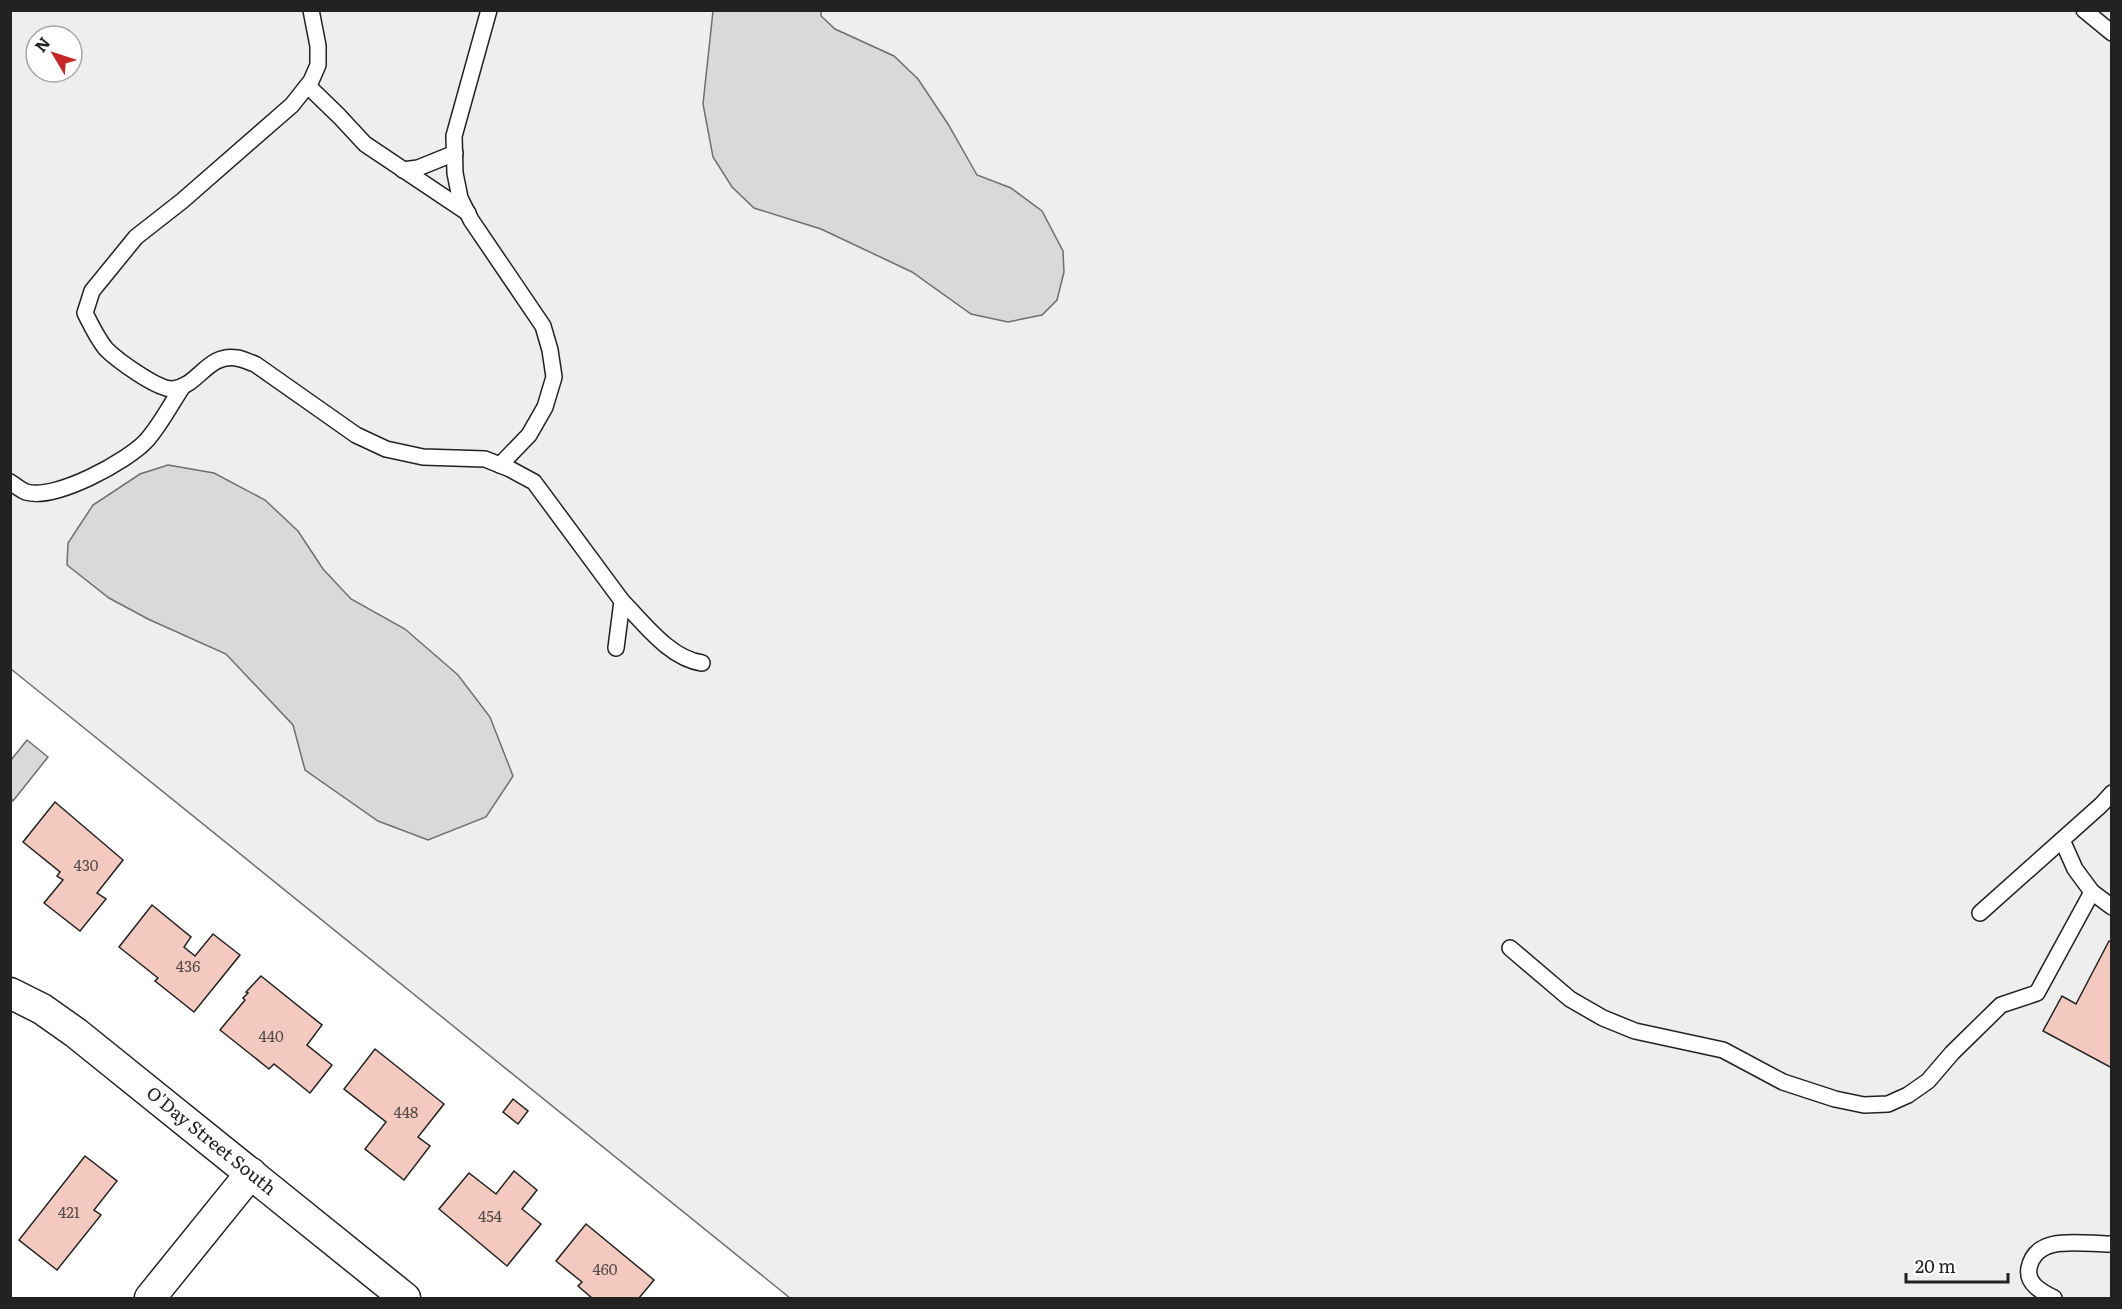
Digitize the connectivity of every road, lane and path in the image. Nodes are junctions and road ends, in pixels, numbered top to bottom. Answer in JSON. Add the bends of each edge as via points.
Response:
{"nodes":[{"id":1,"x":311,"y":10,"type":"edge"},
{"id":2,"x":489,"y":10,"type":"edge"},
{"id":3,"x":2084,"y":10,"type":"edge"},
{"id":4,"x":2112,"y":33,"type":"edge"},
{"id":5,"x":308,"y":86,"type":"junction"},
{"id":6,"x":455,"y":153,"type":"junction"},
{"id":7,"x":403,"y":170,"type":"junction"},
{"id":8,"x":468,"y":213,"type":"junction"},
{"id":9,"x":183,"y":386,"type":"junction"},
{"id":10,"x":500,"y":465,"type":"junction"},
{"id":11,"x":10,"y":482,"type":"edge"},
{"id":12,"x":622,"y":601,"type":"junction"},
{"id":13,"x":616,"y":648,"type":"dead end"},
{"id":14,"x":702,"y":663,"type":"dead end"},
{"id":15,"x":2112,"y":793,"type":"edge"},
{"id":16,"x":2062,"y":840,"type":"junction"},
{"id":17,"x":2092,"y":892,"type":"junction"},
{"id":18,"x":2112,"y":907,"type":"edge"},
{"id":19,"x":1980,"y":913,"type":"dead end"},
{"id":20,"x":1510,"y":948,"type":"dead end"},
{"id":21,"x":10,"y":993,"type":"edge"},
{"id":22,"x":251,"y":1173,"type":"junction"},
{"id":23,"x":2112,"y":1244,"type":"edge"},
{"id":24,"x":150,"y":1299,"type":"edge"},
{"id":25,"x":405,"y":1299,"type":"edge"},
{"id":26,"x":2054,"y":1299,"type":"edge"}],
"edges":[{"from":1,"to":5,"type":"lane","via":[[318,65]]},
{"from":2,"to":6,"type":"lane","via":[[454,136]]},
{"from":3,"to":4,"type":"lane"},
{"from":5,"to":7,"type":"lane","via":[[365,144]]},
{"from":5,"to":9,"type":"lane","via":[[292,105],[136,237],[92,291],[85,313],[107,349],[151,383],[171,389]]},
{"from":6,"to":7,"type":"lane"},
{"from":6,"to":8,"type":"lane","via":[[460,198]]},
{"from":7,"to":8,"type":"lane"},
{"from":8,"to":10,"type":"lane","via":[[543,326],[554,377],[545,407],[529,435]]},
{"from":9,"to":10,"type":"lane","via":[[218,360],[236,358],[255,364],[356,435],[386,449],[423,457],[485,459]]},
{"from":9,"to":11,"type":"lane","via":[[146,441],[94,476],[51,492],[27,492]]},
{"from":10,"to":12,"type":"lane","via":[[534,482]]},
{"from":12,"to":13,"type":"lane"},
{"from":12,"to":14,"type":"lane","via":[[673,652]]},
{"from":15,"to":16,"type":"lane"},
{"from":16,"to":17,"type":"lane","via":[[2075,869]]},
{"from":16,"to":19,"type":"lane"},
{"from":17,"to":18,"type":"lane"},
{"from":17,"to":20,"type":"lane","via":[[2037,993],[2001,1005],[1928,1080],[1888,1104],[1864,1105],[1835,1099],[1783,1082],[1723,1050],[1635,1031],[1603,1018],[1570,999]]},
{"from":21,"to":22,"type":"street","name":"O'Day Street South","via":[[76,1033]]},
{"from":22,"to":24,"type":"street"},
{"from":22,"to":25,"type":"street","name":"O'Day Street South"},
{"from":23,"to":26,"type":"lane","via":[[2060,1242],[2032,1258],[2028,1272],[2035,1287]]}]}
